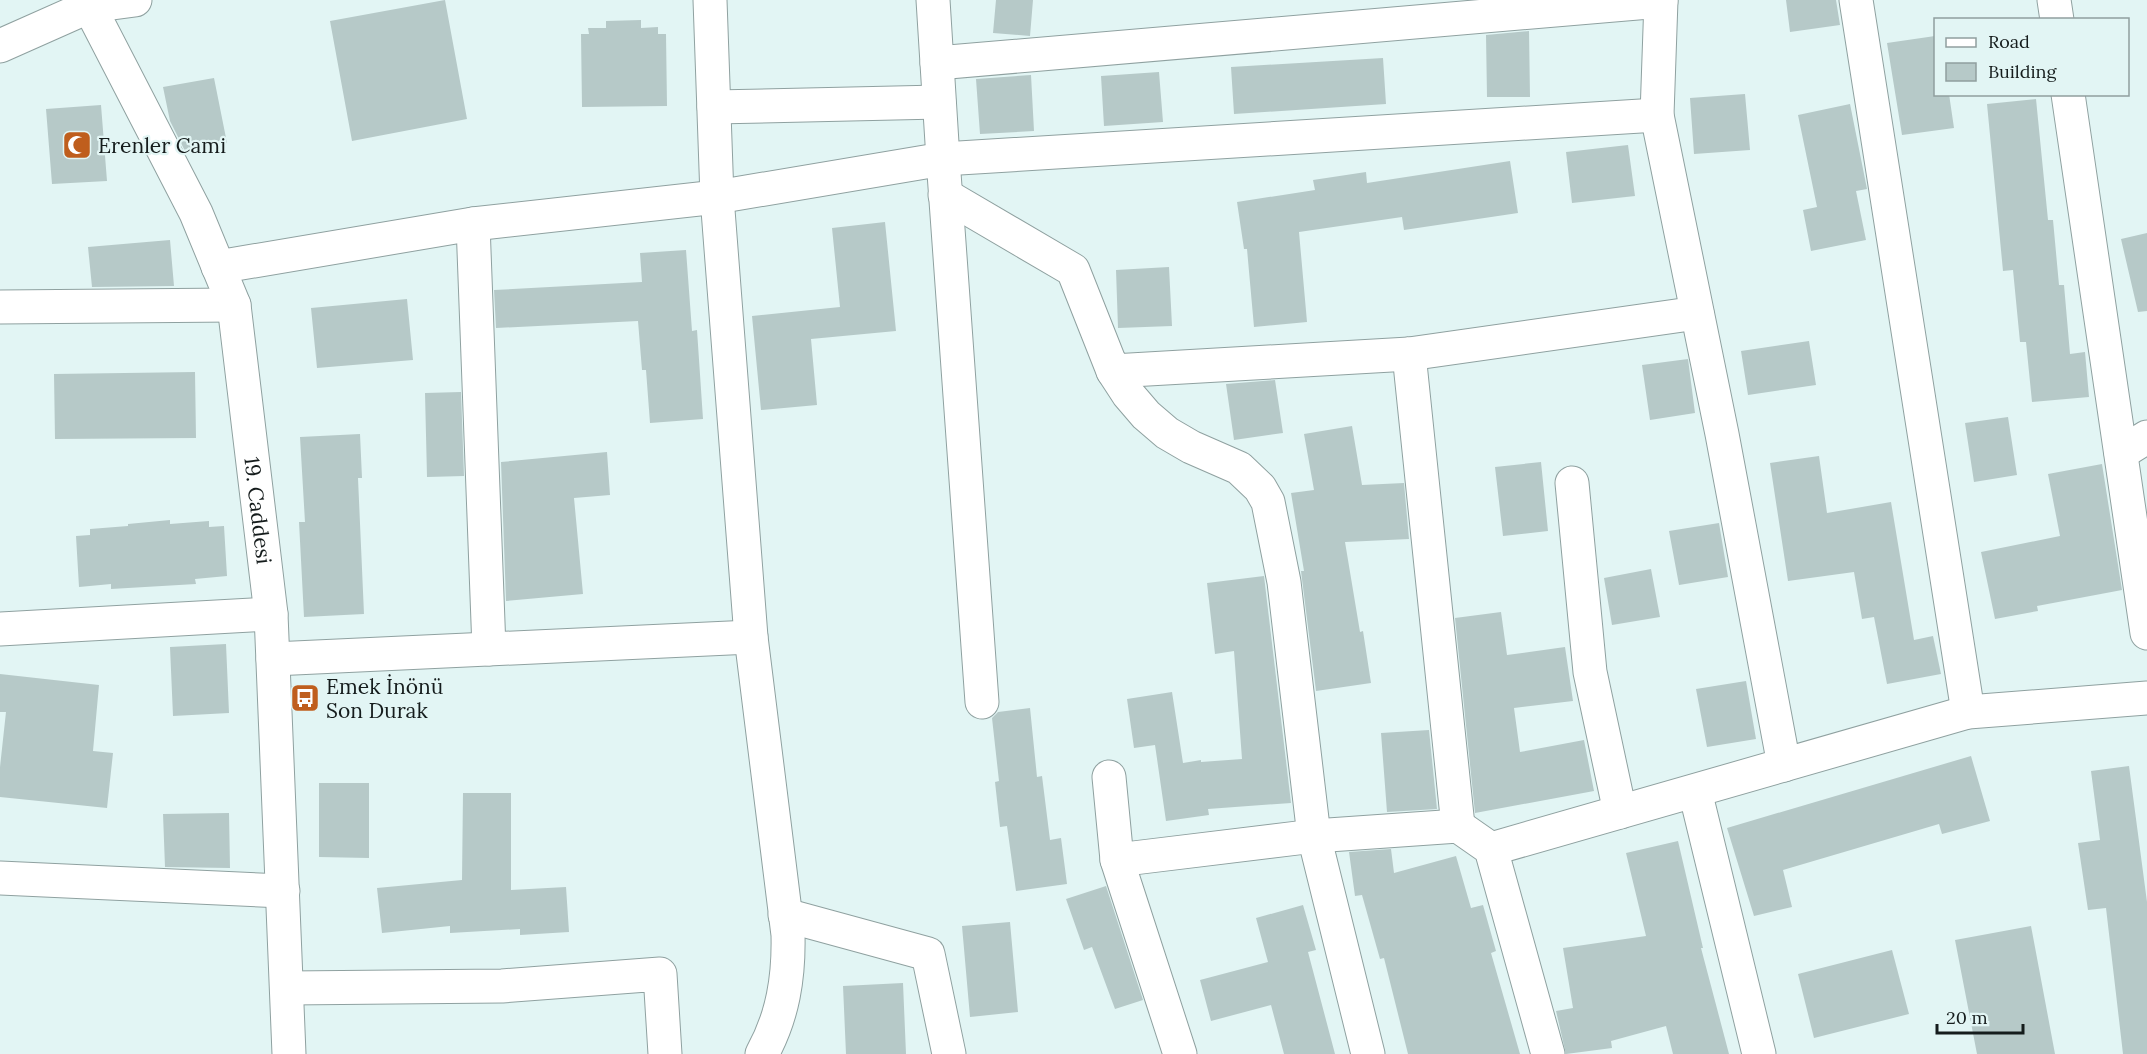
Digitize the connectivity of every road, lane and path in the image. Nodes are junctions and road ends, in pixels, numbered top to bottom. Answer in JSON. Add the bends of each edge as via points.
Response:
{"nodes":[{"id":1,"x":135,"y":0,"type":"edge"},
{"id":2,"x":710,"y":0,"type":"edge"},
{"id":3,"x":933,"y":0,"type":"edge"},
{"id":4,"x":1856,"y":0,"type":"edge"},
{"id":5,"x":2054,"y":0,"type":"edge"},
{"id":6,"x":1661,"y":1,"type":"edge"},
{"id":7,"x":88,"y":3,"type":"edge"},
{"id":8,"x":2057,"y":18,"type":"edge"},
{"id":9,"x":0,"y":46,"type":"edge"},
{"id":10,"x":937,"y":63,"type":"junction"},
{"id":11,"x":2068,"y":96,"type":"edge"},
{"id":12,"x":939,"y":102,"type":"junction"},
{"id":13,"x":714,"y":107,"type":"junction"},
{"id":14,"x":1657,"y":115,"type":"junction"},
{"id":15,"x":943,"y":159,"type":"junction"},
{"id":16,"x":945,"y":195,"type":"junction"},
{"id":17,"x":717,"y":197,"type":"junction"},
{"id":18,"x":473,"y":224,"type":"junction"},
{"id":19,"x":218,"y":267,"type":"junction"},
{"id":20,"x":234,"y":305,"type":"junction"},
{"id":21,"x":0,"y":307,"type":"edge"},
{"id":22,"x":1697,"y":313,"type":"junction"},
{"id":23,"x":1409,"y":354,"type":"junction"},
{"id":24,"x":1113,"y":371,"type":"junction"},
{"id":25,"x":2134,"y":445,"type":"edge"},
{"id":26,"x":1572,"y":483,"type":"dead end"},
{"id":27,"x":271,"y":614,"type":"junction"},
{"id":28,"x":0,"y":629,"type":"edge"},
{"id":29,"x":2147,"y":633,"type":"edge"},
{"id":30,"x":751,"y":638,"type":"junction"},
{"id":31,"x":489,"y":649,"type":"junction"},
{"id":32,"x":273,"y":659,"type":"junction"},
{"id":33,"x":2147,"y":698,"type":"edge"},
{"id":34,"x":982,"y":702,"type":"dead end"},
{"id":35,"x":1968,"y":712,"type":"junction"},
{"id":36,"x":1784,"y":765,"type":"junction"},
{"id":37,"x":1109,"y":777,"type":"dead end"},
{"id":38,"x":1695,"y":791,"type":"junction"},
{"id":39,"x":1620,"y":812,"type":"junction"},
{"id":40,"x":1458,"y":826,"type":"junction"},
{"id":41,"x":1314,"y":836,"type":"junction"},
{"id":42,"x":1491,"y":849,"type":"junction"},
{"id":43,"x":1117,"y":860,"type":"junction"},
{"id":44,"x":0,"y":878,"type":"edge"},
{"id":45,"x":283,"y":891,"type":"junction"},
{"id":46,"x":785,"y":915,"type":"junction"},
{"id":47,"x":288,"y":988,"type":"junction"},
{"id":48,"x":290,"y":1054,"type":"edge"},
{"id":49,"x":665,"y":1054,"type":"edge"},
{"id":50,"x":762,"y":1054,"type":"edge"},
{"id":51,"x":949,"y":1054,"type":"edge"},
{"id":52,"x":1180,"y":1054,"type":"edge"},
{"id":53,"x":1368,"y":1054,"type":"edge"},
{"id":54,"x":1548,"y":1054,"type":"edge"},
{"id":55,"x":1759,"y":1054,"type":"edge"}],
"edges":[{"from":1,"to":7,"type":"street"},
{"from":2,"to":13,"type":"street"},
{"from":3,"to":10,"type":"street"},
{"from":4,"to":35,"type":"street"},
{"from":5,"to":8,"type":"street"},
{"from":6,"to":10,"type":"street"},
{"from":6,"to":14,"type":"street"},
{"from":7,"to":9,"type":"street"},
{"from":7,"to":19,"type":"street","name":"19. Caddesi","via":[[195,213]]},
{"from":10,"to":12,"type":"street"},
{"from":11,"to":25,"type":"street"},
{"from":12,"to":13,"type":"street"},
{"from":12,"to":15,"type":"street"},
{"from":13,"to":17,"type":"street"},
{"from":14,"to":15,"type":"street"},
{"from":14,"to":22,"type":"street"},
{"from":15,"to":16,"type":"street"},
{"from":15,"to":17,"type":"street"},
{"from":16,"to":24,"type":"street","via":[[1073,270]]},
{"from":16,"to":34,"type":"street"},
{"from":17,"to":18,"type":"street"},
{"from":17,"to":30,"type":"street"},
{"from":18,"to":19,"type":"street"},
{"from":18,"to":31,"type":"street"},
{"from":19,"to":20,"type":"street","name":"19. Caddesi"},
{"from":20,"to":21,"type":"street"},
{"from":20,"to":27,"type":"street","name":"19. Caddesi"},
{"from":22,"to":23,"type":"street"},
{"from":22,"to":36,"type":"street"},
{"from":23,"to":24,"type":"street"},
{"from":23,"to":40,"type":"street"},
{"from":24,"to":41,"type":"street","via":[[1146,415],[1167,433],[1239,468],[1268,502],[1284,582]]},
{"from":25,"to":29,"type":"street"},
{"from":26,"to":39,"type":"street","via":[[1590,672]]},
{"from":27,"to":28,"type":"street"},
{"from":27,"to":32,"type":"street","name":"19. Caddesi"},
{"from":30,"to":31,"type":"street"},
{"from":30,"to":46,"type":"street"},
{"from":31,"to":32,"type":"street"},
{"from":32,"to":45,"type":"street","name":"19. Caddesi"},
{"from":33,"to":35,"type":"street"},
{"from":35,"to":36,"type":"street"},
{"from":36,"to":38,"type":"street"},
{"from":37,"to":43,"type":"street"},
{"from":38,"to":39,"type":"street"},
{"from":38,"to":55,"type":"street"},
{"from":39,"to":42,"type":"street"},
{"from":40,"to":41,"type":"street"},
{"from":40,"to":42,"type":"street"},
{"from":41,"to":43,"type":"street"},
{"from":41,"to":53,"type":"street"},
{"from":42,"to":54,"type":"street"},
{"from":43,"to":52,"type":"street"},
{"from":44,"to":45,"type":"street"},
{"from":45,"to":47,"type":"street","name":"19. Caddesi"},
{"from":46,"to":50,"type":"street","via":[[789,962],[786,988],[780,1014]]},
{"from":46,"to":51,"type":"street","via":[[928,954]]},
{"from":47,"to":48,"type":"street","name":"19. Caddesi"},
{"from":47,"to":49,"type":"street","via":[[502,986],[660,974]]}]}
